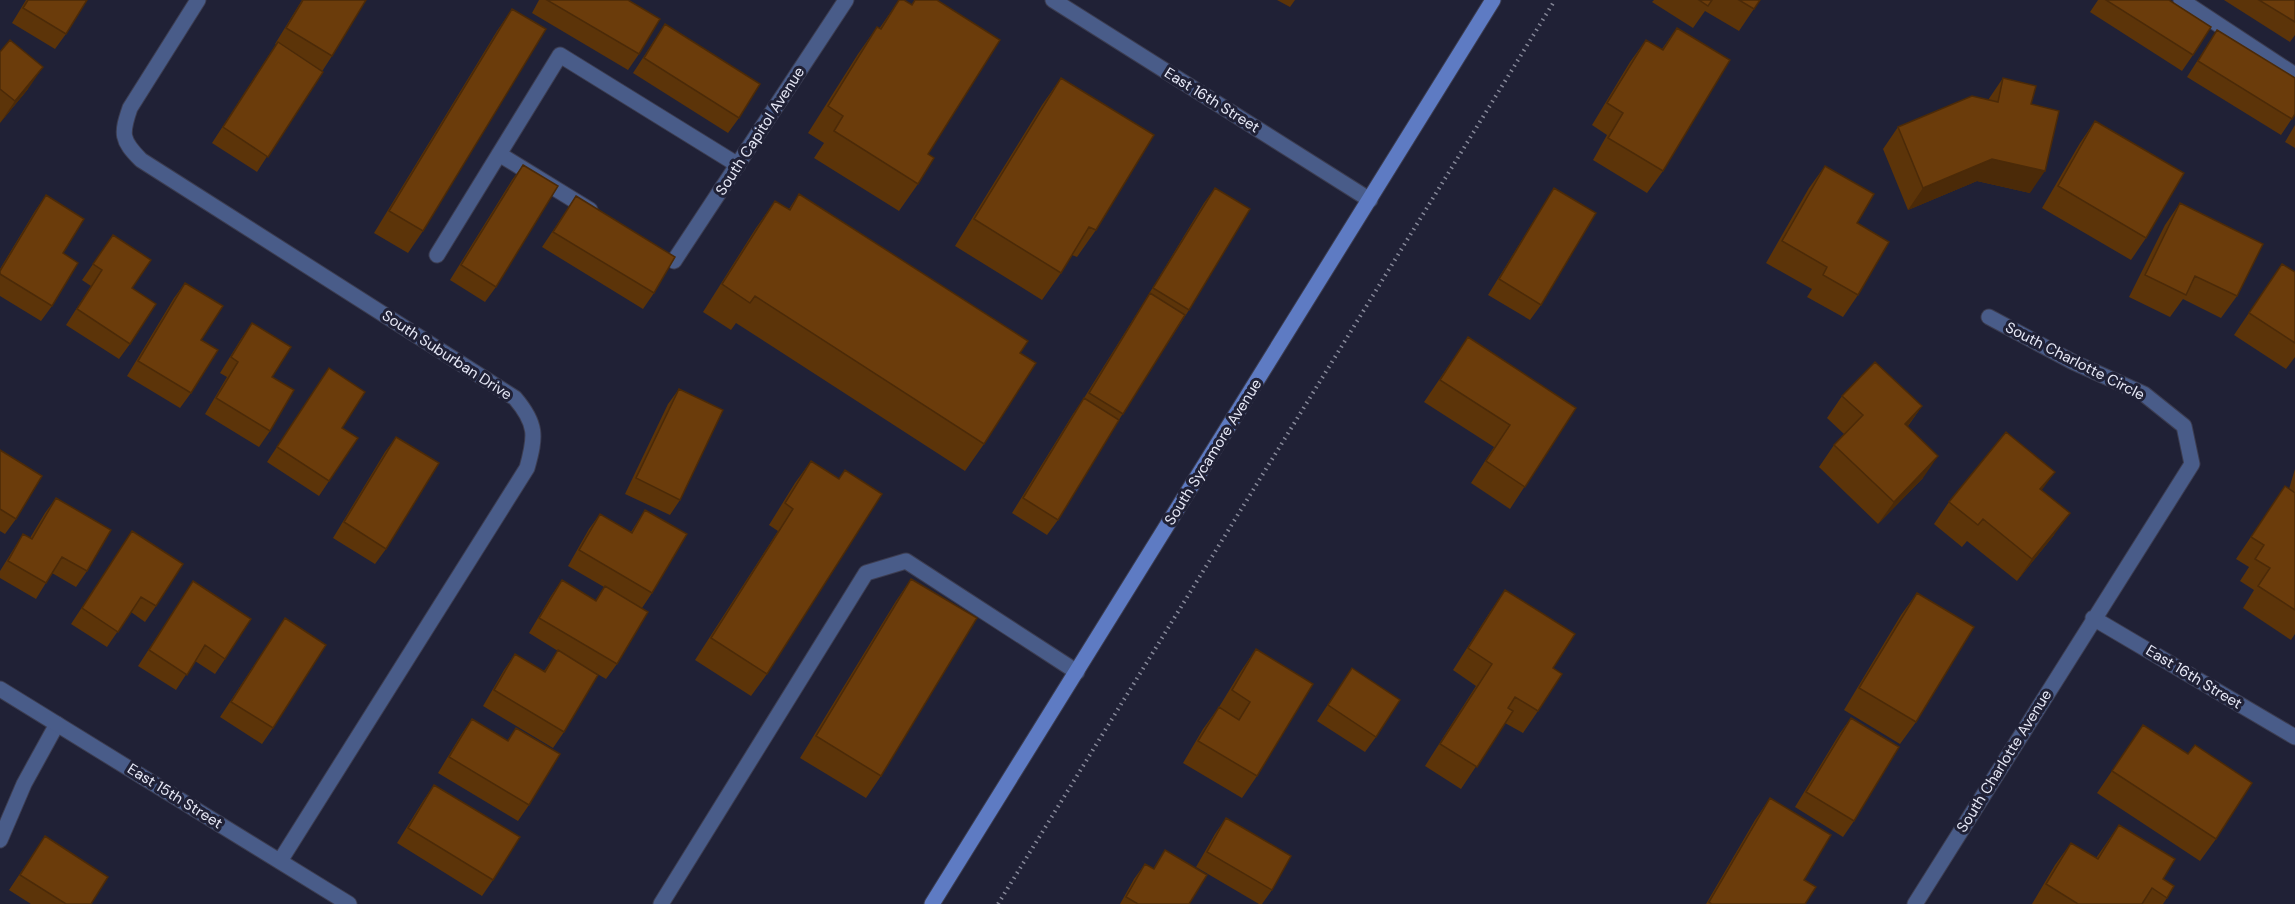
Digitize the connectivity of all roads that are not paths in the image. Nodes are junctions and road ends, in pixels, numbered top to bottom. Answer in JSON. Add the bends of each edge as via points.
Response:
{"nodes":[{"id":1,"x":198,"y":0,"type":"edge"},
{"id":2,"x":846,"y":0,"type":"edge"},
{"id":3,"x":1053,"y":0,"type":"edge"},
{"id":4,"x":1493,"y":0,"type":"edge"},
{"id":5,"x":2181,"y":0,"type":"edge"},
{"id":6,"x":2295,"y":75,"type":"edge"},
{"id":7,"x":499,"y":154,"type":"junction"},
{"id":8,"x":738,"y":165,"type":"junction"},
{"id":9,"x":1370,"y":200,"type":"junction"},
{"id":10,"x":606,"y":219,"type":"edge"},
{"id":11,"x":437,"y":255,"type":"dead end"},
{"id":12,"x":670,"y":258,"type":"edge"},
{"id":13,"x":1989,"y":318,"type":"dead end"},
{"id":14,"x":2093,"y":618,"type":"junction"},
{"id":15,"x":1077,"y":672,"type":"junction"},
{"id":16,"x":0,"y":689,"type":"edge"},
{"id":17,"x":57,"y":724,"type":"junction"},
{"id":18,"x":2295,"y":737,"type":"edge"},
{"id":19,"x":0,"y":840,"type":"edge"},
{"id":20,"x":280,"y":861,"type":"junction"},
{"id":21,"x":349,"y":904,"type":"edge"},
{"id":22,"x":661,"y":904,"type":"edge"},
{"id":23,"x":932,"y":904,"type":"edge"},
{"id":24,"x":1915,"y":904,"type":"edge"}],
"edges":[{"from":1,"to":20,"type":"street","name":"South Suburban Drive","via":[[130,108],[123,127],[126,145],[141,160],[515,398],[534,427],[527,468]]},
{"from":2,"to":8,"type":"street","name":"South Capitol Avenue"},
{"from":3,"to":9,"type":"street","name":"East 16th Street"},
{"from":4,"to":9,"type":"main road","name":"South Sycamore Avenue"},
{"from":5,"to":6,"type":"street"},
{"from":7,"to":8,"type":"street","via":[[560,55]]},
{"from":7,"to":10,"type":"street"},
{"from":7,"to":11,"type":"street"},
{"from":8,"to":12,"type":"street","name":"South Capitol Avenue"},
{"from":9,"to":15,"type":"main road","name":"South Sycamore Avenue"},
{"from":13,"to":14,"type":"street","name":"South Charlotte Circle","via":[[2144,394],[2184,426],[2192,464]]},
{"from":14,"to":18,"type":"street","name":"East 16th Street"},
{"from":14,"to":24,"type":"street","name":"South Charlotte Avenue"},
{"from":15,"to":22,"type":"street","via":[[906,561],[866,573]]},
{"from":15,"to":23,"type":"main road","name":"South Sycamore Avenue"},
{"from":16,"to":17,"type":"street","name":"East 15th Street"},
{"from":17,"to":19,"type":"street","via":[[24,784]]},
{"from":17,"to":20,"type":"street","name":"East 15th Street"},
{"from":20,"to":21,"type":"street","name":"East 15th Street"}]}
